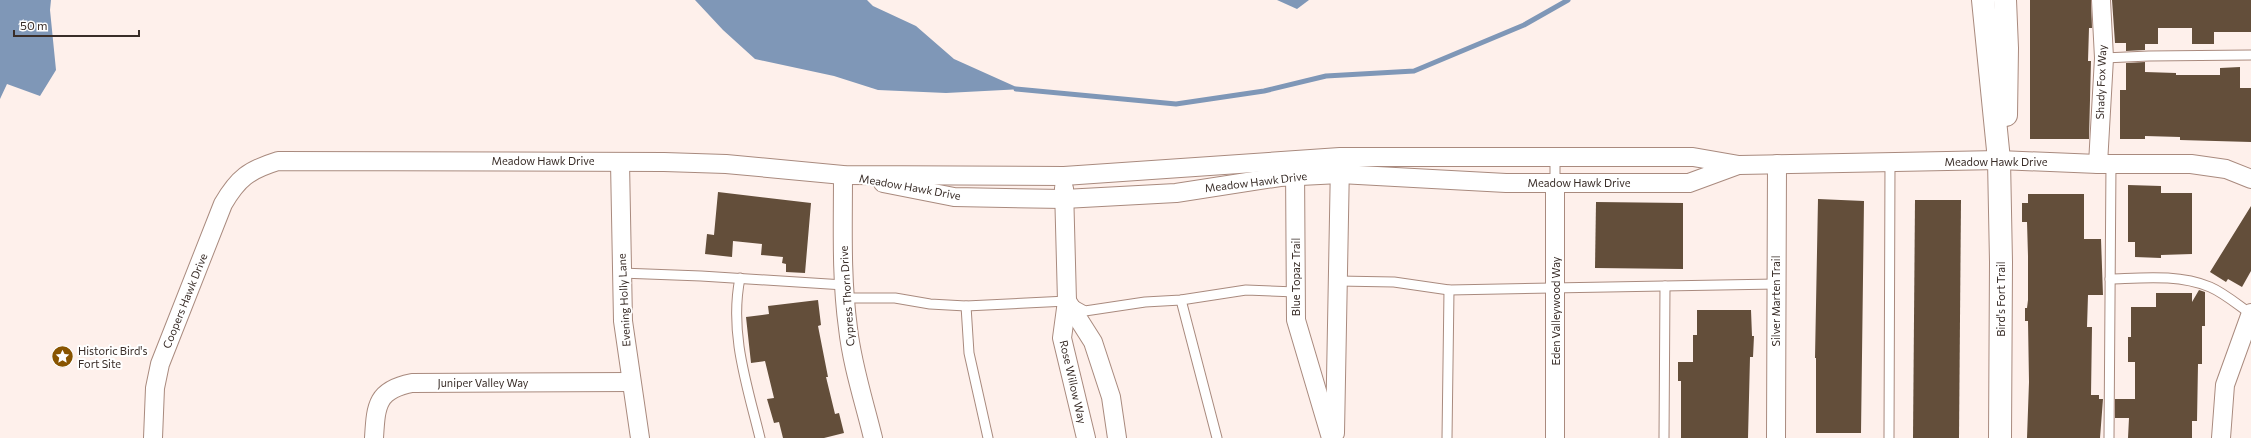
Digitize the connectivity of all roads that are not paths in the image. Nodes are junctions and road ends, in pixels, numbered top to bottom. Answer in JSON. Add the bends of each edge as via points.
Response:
{"nodes":[{"id":1,"x":1983,"y":0,"type":"edge"},
{"id":2,"x":2005,"y":0,"type":"edge"},
{"id":3,"x":2101,"y":0,"type":"edge"},
{"id":4,"x":2251,"y":55,"type":"edge"},
{"id":5,"x":2104,"y":58,"type":"junction"},
{"id":6,"x":1555,"y":157,"type":"junction"},
{"id":7,"x":1999,"y":160,"type":"junction"},
{"id":8,"x":620,"y":162,"type":"junction"},
{"id":9,"x":1890,"y":162,"type":"junction"},
{"id":10,"x":1777,"y":164,"type":"junction"},
{"id":11,"x":2104,"y":164,"type":"junction"},
{"id":12,"x":1340,"y":165,"type":"junction"},
{"id":13,"x":1739,"y":165,"type":"junction"},
{"id":14,"x":1296,"y":167,"type":"junction"},
{"id":15,"x":245,"y":174,"type":"joint"},
{"id":16,"x":843,"y":175,"type":"junction"},
{"id":17,"x":1064,"y":176,"type":"junction"},
{"id":18,"x":2251,"y":179,"type":"edge"},
{"id":19,"x":1555,"y":183,"type":"junction"},
{"id":20,"x":1064,"y":199,"type":"junction"},
{"id":21,"x":621,"y":274,"type":"junction"},
{"id":22,"x":740,"y":278,"type":"junction"},
{"id":23,"x":2110,"y":279,"type":"junction"},
{"id":24,"x":1338,"y":281,"type":"junction"},
{"id":25,"x":1776,"y":284,"type":"junction"},
{"id":26,"x":1665,"y":286,"type":"junction"},
{"id":27,"x":1556,"y":288,"type":"junction"},
{"id":28,"x":1449,"y":290,"type":"junction"},
{"id":29,"x":845,"y":291,"type":"junction"},
{"id":30,"x":1296,"y":292,"type":"junction"},
{"id":31,"x":1181,"y":300,"type":"junction"},
{"id":32,"x":1067,"y":301,"type":"junction"},
{"id":33,"x":966,"y":306,"type":"junction"},
{"id":34,"x":2251,"y":313,"type":"edge"},
{"id":35,"x":631,"y":382,"type":"junction"},
{"id":36,"x":153,"y":438,"type":"edge"},
{"id":37,"x":374,"y":438,"type":"edge"},
{"id":38,"x":640,"y":438,"type":"edge"},
{"id":39,"x":760,"y":438,"type":"edge"},
{"id":40,"x":873,"y":438,"type":"edge"},
{"id":41,"x":988,"y":438,"type":"edge"},
{"id":42,"x":1086,"y":438,"type":"edge"},
{"id":43,"x":1117,"y":438,"type":"edge"},
{"id":44,"x":1217,"y":438,"type":"edge"},
{"id":45,"x":1331,"y":438,"type":"edge"},
{"id":46,"x":1335,"y":438,"type":"edge"},
{"id":47,"x":1447,"y":438,"type":"edge"},
{"id":48,"x":1555,"y":438,"type":"edge"},
{"id":49,"x":1664,"y":438,"type":"edge"},
{"id":50,"x":1776,"y":438,"type":"edge"},
{"id":51,"x":1889,"y":438,"type":"edge"},
{"id":52,"x":2000,"y":438,"type":"edge"},
{"id":53,"x":2109,"y":438,"type":"edge"},
{"id":54,"x":2221,"y":438,"type":"edge"}],
"edges":[{"from":1,"to":7,"type":"street","name":"Bird's Fort Trail"},
{"from":2,"to":7,"type":"street","name":"Bird's Fort Trail","via":[[2006,120]]},
{"from":3,"to":5,"type":"street","name":"Shady Fox Way"},
{"from":4,"to":5,"type":"lane"},
{"from":5,"to":11,"type":"street","name":"Shady Fox Way"},
{"from":6,"to":12,"type":"street","name":"Meadow Hawk Drive"},
{"from":6,"to":13,"type":"street","name":"Meadow Hawk Drive","via":[[1693,157]]},
{"from":6,"to":19,"type":"lane"},
{"from":7,"to":9,"type":"street","name":"Meadow Hawk Drive"},
{"from":7,"to":11,"type":"street","name":"Meadow Hawk Drive"},
{"from":7,"to":52,"type":"street","name":"Bird's Fort Trail"},
{"from":8,"to":15,"type":"street","name":"Meadow Hawk Drive","via":[[278,161]]},
{"from":8,"to":16,"type":"street","name":"Meadow Hawk Drive","via":[[726,164]]},
{"from":8,"to":21,"type":"street","name":"Evening Holly Lane"},
{"from":9,"to":10,"type":"street","name":"Meadow Hawk Drive"},
{"from":9,"to":51,"type":"lane"},
{"from":10,"to":13,"type":"street","name":"Meadow Hawk Drive"},
{"from":10,"to":25,"type":"street","name":"Silver Marten Trail"},
{"from":11,"to":18,"type":"street","name":"Meadow Hawk Drive","via":[[2209,166]]},
{"from":11,"to":23,"type":"lane"},
{"from":12,"to":14,"type":"street","name":"Meadow Hawk Drive"},
{"from":12,"to":19,"type":"street","name":"Meadow Hawk Drive","via":[[1506,183]]},
{"from":12,"to":24,"type":"street"},
{"from":13,"to":19,"type":"street","name":"Meadow Hawk Drive","via":[[1689,183]]},
{"from":14,"to":17,"type":"street","name":"Meadow Hawk Drive"},
{"from":14,"to":20,"type":"street","name":"Meadow Hawk Drive","via":[[1176,193]]},
{"from":14,"to":30,"type":"street","name":"Blue Topaz Trail"},
{"from":15,"to":36,"type":"street","name":"Coopers Hawk Drive","via":[[232,188],[223,204],[160,364],[155,388]]},
{"from":16,"to":17,"type":"street","name":"Meadow Hawk Drive"},
{"from":16,"to":20,"type":"street","name":"Meadow Hawk Drive","via":[[954,197]]},
{"from":16,"to":29,"type":"street","name":"Cypress Thorn Drive"},
{"from":17,"to":20,"type":"street","name":"Rose Willow Way"},
{"from":19,"to":27,"type":"street","name":"Eden Valleywood Way"},
{"from":20,"to":32,"type":"street","name":"Rose Willow Way"},
{"from":21,"to":22,"type":"lane"},
{"from":21,"to":35,"type":"street","name":"Evening Holly Lane","via":[[623,320]]},
{"from":22,"to":29,"type":"lane"},
{"from":22,"to":39,"type":"lane","via":[[736,300],[736,334]]},
{"from":23,"to":34,"type":"lane","via":[[2190,280],[2211,288]]},
{"from":23,"to":53,"type":"lane"},
{"from":24,"to":28,"type":"lane","via":[[1394,282]]},
{"from":24,"to":46,"type":"street"},
{"from":25,"to":26,"type":"lane"},
{"from":25,"to":50,"type":"street","name":"Silver Marten Trail"},
{"from":26,"to":27,"type":"lane"},
{"from":26,"to":49,"type":"lane"},
{"from":27,"to":28,"type":"lane"},
{"from":27,"to":48,"type":"street","name":"Eden Valleywood Way"},
{"from":28,"to":47,"type":"lane"},
{"from":29,"to":33,"type":"lane","via":[[930,304]]},
{"from":29,"to":40,"type":"street","name":"Cypress Thorn Drive","via":[[853,362]]},
{"from":30,"to":31,"type":"lane","via":[[1246,290]]},
{"from":30,"to":45,"type":"street","name":"Blue Topaz Trail","via":[[1296,320]]},
{"from":31,"to":32,"type":"lane","via":[[1145,302],[1085,311]]},
{"from":31,"to":44,"type":"lane"},
{"from":32,"to":33,"type":"lane"},
{"from":32,"to":42,"type":"street","name":"Rose Willow Way","via":[[1062,338]]},
{"from":32,"to":43,"type":"street","via":[[1093,342],[1111,397]]},
{"from":33,"to":41,"type":"lane","via":[[968,353]]},
{"from":34,"to":54,"type":"street","via":[[2225,385]]},
{"from":35,"to":37,"type":"street","name":"Juniper Valley Way","via":[[412,383],[388,391],[378,404]]},
{"from":35,"to":38,"type":"street","name":"Evening Holly Lane"}]}
